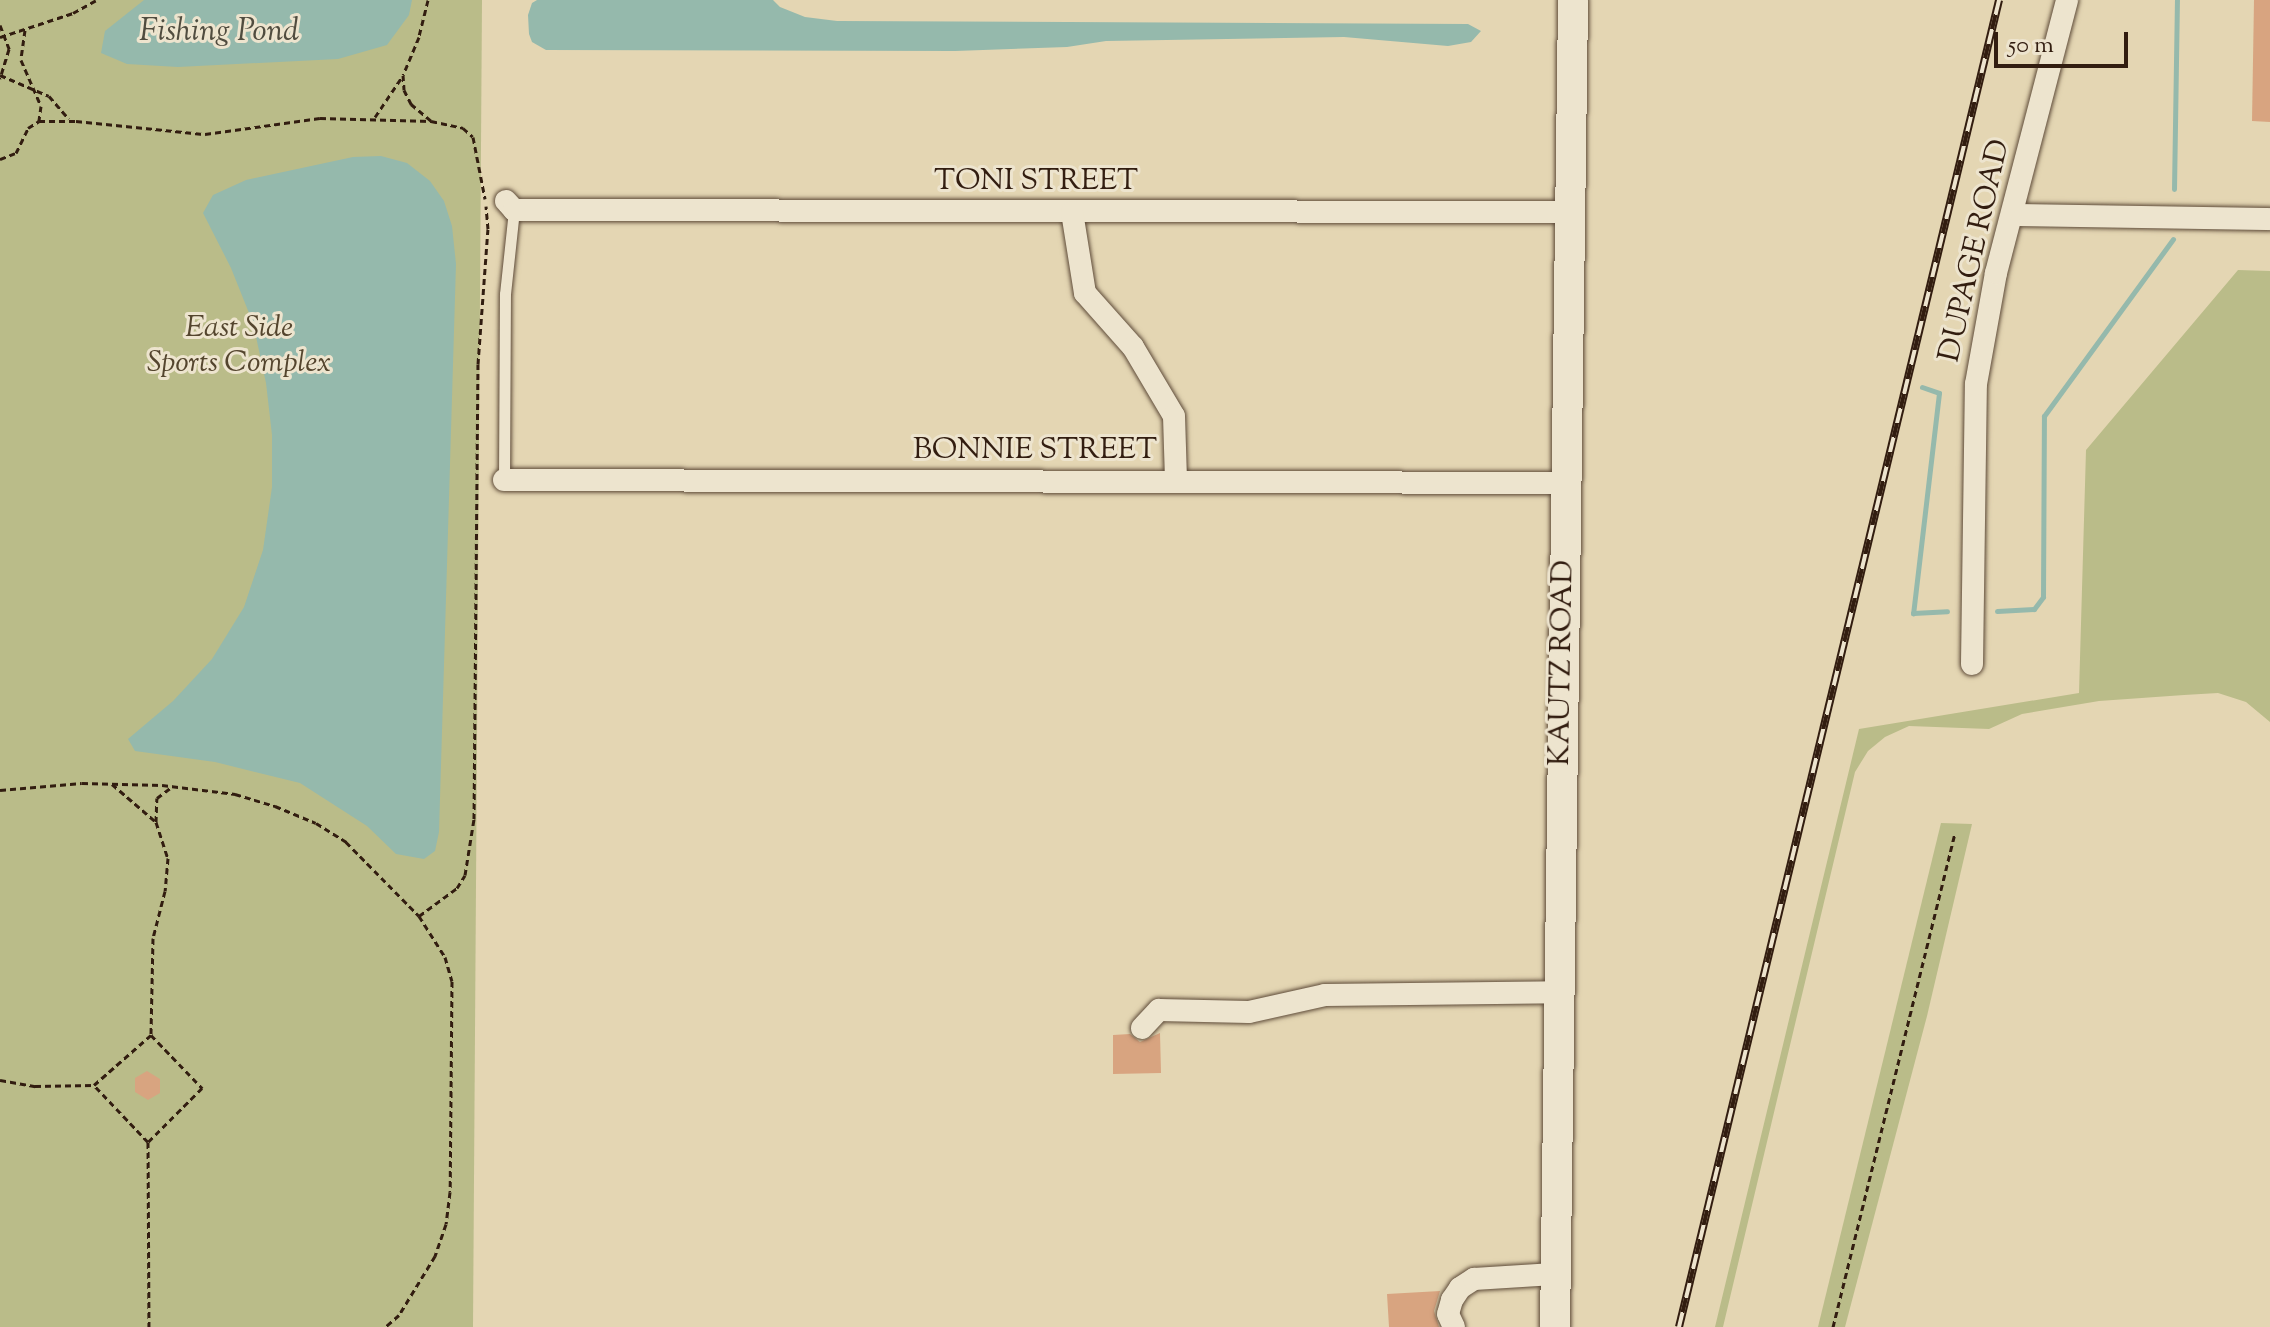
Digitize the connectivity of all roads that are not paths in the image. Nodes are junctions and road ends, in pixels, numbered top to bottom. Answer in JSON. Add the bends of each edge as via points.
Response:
{"nodes":[{"id":1,"x":1573,"y":0,"type":"edge"},
{"id":2,"x":2067,"y":0,"type":"edge"},
{"id":3,"x":510,"y":206,"type":"joint"},
{"id":4,"x":1072,"y":212,"type":"junction"},
{"id":5,"x":1570,"y":212,"type":"junction"},
{"id":6,"x":2013,"y":215,"type":"junction"},
{"id":7,"x":2270,"y":219,"type":"edge"},
{"id":8,"x":504,"y":480,"type":"joint"},
{"id":9,"x":1176,"y":481,"type":"junction"},
{"id":10,"x":1566,"y":483,"type":"junction"},
{"id":11,"x":1972,"y":664,"type":"dead end"},
{"id":12,"x":1559,"y":992,"type":"junction"},
{"id":13,"x":1142,"y":1028,"type":"dead end"},
{"id":14,"x":1554,"y":1274,"type":"junction"},
{"id":15,"x":1454,"y":1327,"type":"edge"},
{"id":16,"x":1555,"y":1327,"type":"edge"}],
"edges":[{"from":1,"to":5,"type":"street","name":"KAUTZ ROAD"},
{"from":2,"to":6,"type":"street","name":"DUPAGE ROAD"},
{"from":3,"to":4,"type":"street","name":"TONI STREET"},
{"from":3,"to":8,"type":"lane"},
{"from":4,"to":5,"type":"street","name":"TONI STREET"},
{"from":4,"to":9,"type":"street","via":[[1085,293],[1133,347],[1174,416]]},
{"from":5,"to":10,"type":"street","name":"KAUTZ ROAD"},
{"from":6,"to":7,"type":"street"},
{"from":6,"to":11,"type":"street","name":"DUPAGE ROAD","via":[[1996,273],[1976,384]]},
{"from":8,"to":9,"type":"street","name":"BONNIE STREET"},
{"from":9,"to":10,"type":"street","name":"BONNIE STREET"},
{"from":10,"to":12,"type":"street","name":"KAUTZ ROAD"},
{"from":12,"to":13,"type":"street","via":[[1325,995],[1249,1012],[1159,1010]]},
{"from":12,"to":14,"type":"street","name":"KAUTZ ROAD"},
{"from":14,"to":15,"type":"street","via":[[1474,1279],[1452,1300],[1448,1314]]},
{"from":14,"to":16,"type":"street","name":"KAUTZ ROAD"}]}
